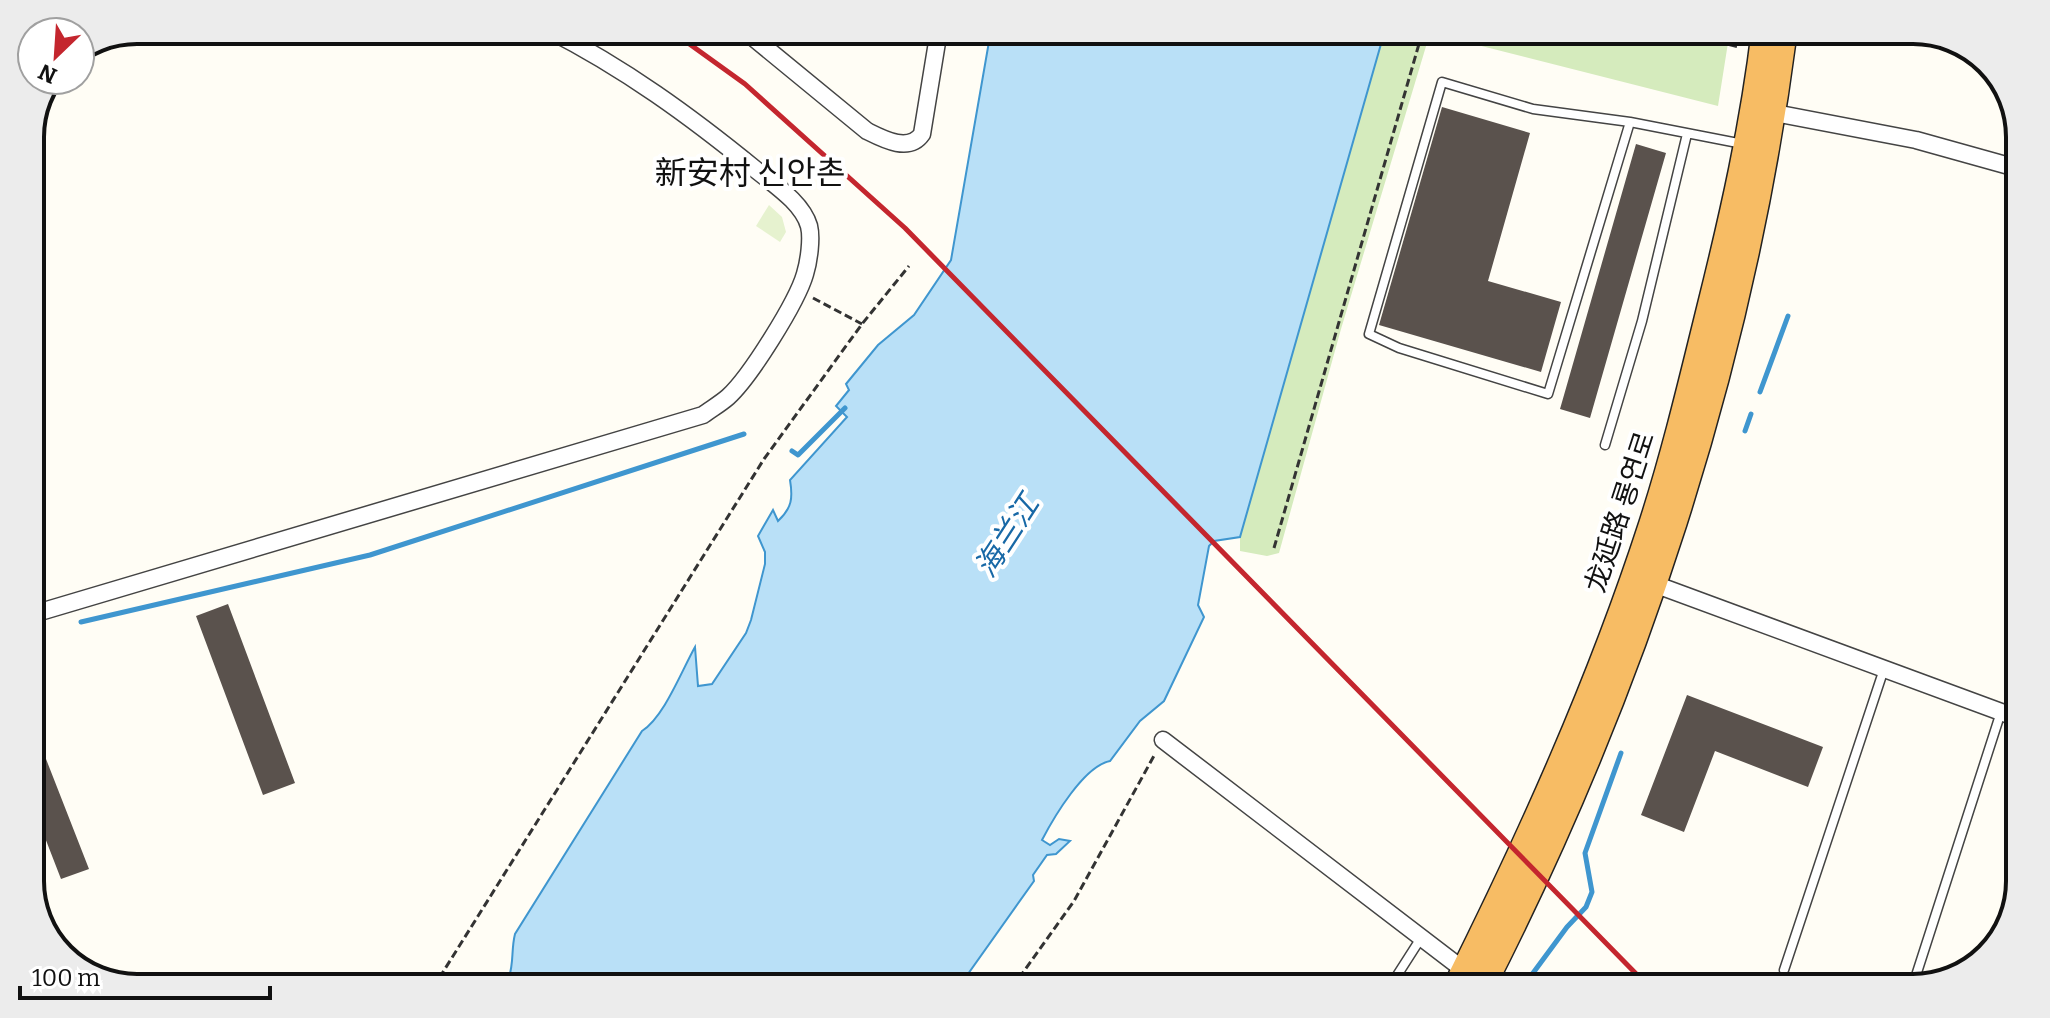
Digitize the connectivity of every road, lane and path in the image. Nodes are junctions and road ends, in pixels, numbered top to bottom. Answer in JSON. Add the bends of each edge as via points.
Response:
{"nodes":[{"id":1,"x":574,"y":44,"type":"edge"},
{"id":2,"x":761,"y":44,"type":"edge"},
{"id":3,"x":937,"y":44,"type":"edge"},
{"id":4,"x":1419,"y":44,"type":"edge"},
{"id":5,"x":1727,"y":44,"type":"edge"},
{"id":6,"x":1765,"y":44,"type":"edge"},
{"id":7,"x":1780,"y":44,"type":"edge"},
{"id":8,"x":1739,"y":47,"type":"dead end"},
{"id":9,"x":1763,"y":111,"type":"junction"},
{"id":10,"x":1630,"y":122,"type":"junction"},
{"id":11,"x":1687,"y":134,"type":"junction"},
{"id":12,"x":1757,"y":146,"type":"junction"},
{"id":13,"x":2006,"y":165,"type":"edge"},
{"id":14,"x":909,"y":266,"type":"dead end"},
{"id":15,"x":799,"y":290,"type":"junction"},
{"id":16,"x":862,"y":324,"type":"junction"},
{"id":17,"x":1605,"y":445,"type":"dead end"},
{"id":18,"x":1274,"y":548,"type":"dead end"},
{"id":19,"x":1643,"y":580,"type":"junction"},
{"id":20,"x":44,"y":611,"type":"edge"},
{"id":21,"x":1884,"y":669,"type":"junction"},
{"id":22,"x":2001,"y":712,"type":"junction"},
{"id":23,"x":2006,"y":714,"type":"edge"},
{"id":24,"x":1163,"y":740,"type":"joint"},
{"id":25,"x":1421,"y":938,"type":"junction"},
{"id":26,"x":1784,"y":970,"type":"dead end"},
{"id":27,"x":442,"y":974,"type":"edge"},
{"id":28,"x":1022,"y":974,"type":"edge"},
{"id":29,"x":1398,"y":974,"type":"edge"},
{"id":30,"x":1459,"y":974,"type":"edge"},
{"id":31,"x":1470,"y":974,"type":"edge"},
{"id":32,"x":1917,"y":974,"type":"edge"}],
"edges":[{"from":1,"to":15,"type":"street","via":[[651,88],[789,197],[810,228]]},
{"from":2,"to":3,"type":"street","via":[[867,131],[907,144],[922,134]]},
{"from":4,"to":18,"type":"path"},
{"from":5,"to":8,"type":"path"},
{"from":6,"to":9,"type":"highway","name":"龙延路 룡연로"},
{"from":7,"to":9,"type":"highway","name":"龙延路 룡연로"},
{"from":9,"to":12,"type":"highway","name":"龙延路 룡연로"},
{"from":9,"to":13,"type":"street","via":[[1927,143]]},
{"from":10,"to":10,"type":"lane","via":[[1533,109],[1442,82],[1369,334],[1548,394]]},
{"from":10,"to":11,"type":"lane"},
{"from":11,"to":12,"type":"lane"},
{"from":11,"to":17,"type":"lane","via":[[1642,321]]},
{"from":12,"to":19,"type":"highway","name":"龙延路 룡연로","via":[[1729,234]]},
{"from":14,"to":16,"type":"path"},
{"from":15,"to":16,"type":"path"},
{"from":15,"to":20,"type":"street","via":[[750,371],[703,415]]},
{"from":16,"to":27,"type":"path","via":[[764,459]]},
{"from":19,"to":21,"type":"street"},
{"from":19,"to":31,"type":"highway","name":"龙延路 룡연로"},
{"from":21,"to":22,"type":"street"},
{"from":21,"to":26,"type":"lane"},
{"from":22,"to":23,"type":"street"},
{"from":22,"to":32,"type":"lane"},
{"from":24,"to":25,"type":"street"},
{"from":24,"to":28,"type":"path","via":[[1074,901]]},
{"from":25,"to":29,"type":"lane"},
{"from":25,"to":30,"type":"street"}]}
